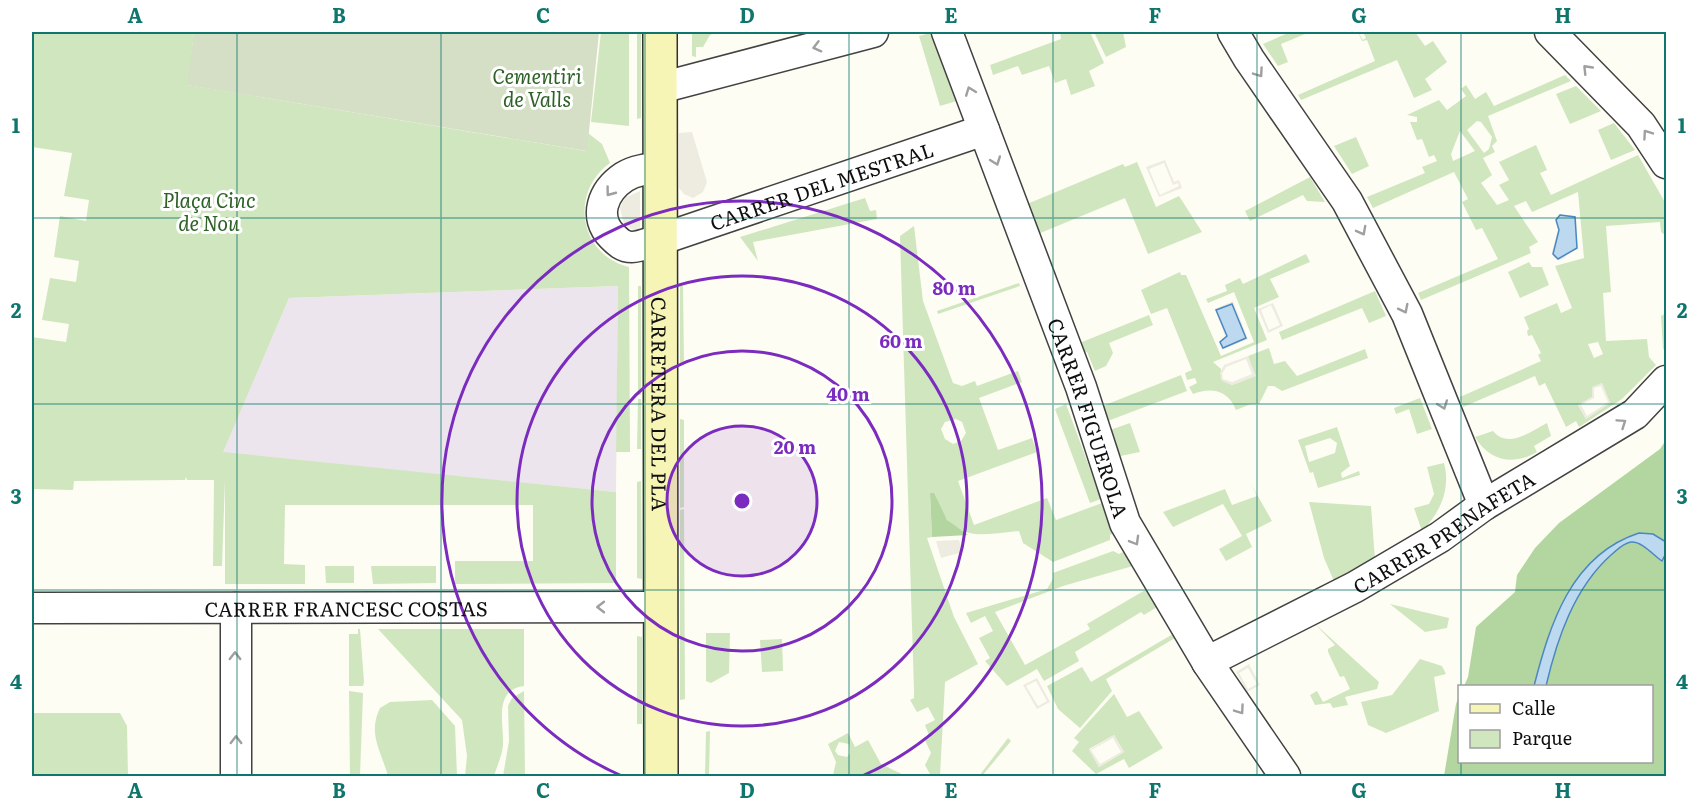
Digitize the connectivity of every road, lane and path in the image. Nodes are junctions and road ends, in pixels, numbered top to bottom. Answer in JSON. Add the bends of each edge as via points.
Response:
{"nodes":[{"id":1,"x":660,"y":32,"type":"edge"},
{"id":2,"x":873,"y":32,"type":"edge"},
{"id":3,"x":947,"y":32,"type":"edge"},
{"id":4,"x":1233,"y":32,"type":"edge"},
{"id":5,"x":1550,"y":32,"type":"edge"},
{"id":6,"x":660,"y":88,"type":"junction"},
{"id":7,"x":984,"y":130,"type":"junction"},
{"id":8,"x":1666,"y":163,"type":"edge"},
{"id":9,"x":660,"y":168,"type":"junction"},
{"id":10,"x":659,"y":240,"type":"junction"},
{"id":11,"x":1666,"y":381,"type":"edge"},
{"id":12,"x":1484,"y":506,"type":"junction"},
{"id":13,"x":659,"y":607,"type":"junction"},
{"id":14,"x":32,"y":608,"type":"edge"},
{"id":15,"x":236,"y":608,"type":"junction"},
{"id":16,"x":1207,"y":662,"type":"junction"},
{"id":17,"x":236,"y":777,"type":"edge"},
{"id":18,"x":661,"y":777,"type":"edge"},
{"id":19,"x":1285,"y":777,"type":"edge"}],
"edges":[{"from":1,"to":6,"type":"main road","name":"CARRETERA DEL PLA"},
{"from":2,"to":6,"type":"street","one_way":true},
{"from":7,"to":3,"type":"street","name":"CARRER FIGUEROLA","one_way":true},
{"from":4,"to":12,"type":"street","one_way":true,"via":[[1347,201],[1407,314]]},
{"from":8,"to":5,"type":"street","one_way":true,"via":[[1641,125]]},
{"from":6,"to":9,"type":"main road","name":"CARRETERA DEL PLA"},
{"from":7,"to":10,"type":"street","name":"CARRER DEL MESTRAL"},
{"from":7,"to":16,"type":"street","name":"CARRER FIGUEROLA","one_way":true,"via":[[1081,387],[1125,523]]},
{"from":9,"to":10,"type":"main road","name":"CARRETERA DEL PLA"},
{"from":9,"to":10,"type":"street","name":"CARRER DEL MESTRAL","one_way":true,"via":[[624,177],[609,191],[601,218],[606,230],[620,244],[634,247]]},
{"from":10,"to":13,"type":"main road","name":"CARRETERA DEL PLA"},
{"from":12,"to":11,"type":"street","name":"CARRER PRENAFETA","one_way":true,"via":[[1635,414]]},
{"from":12,"to":16,"type":"street","name":"CARRER PRENAFETA","via":[[1363,583]]},
{"from":13,"to":15,"type":"street","name":"CARRER FRANCESC COSTAS","one_way":true},
{"from":13,"to":18,"type":"main road","name":"CARRETERA DEL PLA"},
{"from":14,"to":15,"type":"street","name":"CARRER FRANCESC COSTAS"},
{"from":17,"to":15,"type":"street","one_way":true},
{"from":16,"to":19,"type":"street","name":"CARRER FIGUEROLA","one_way":true}]}
